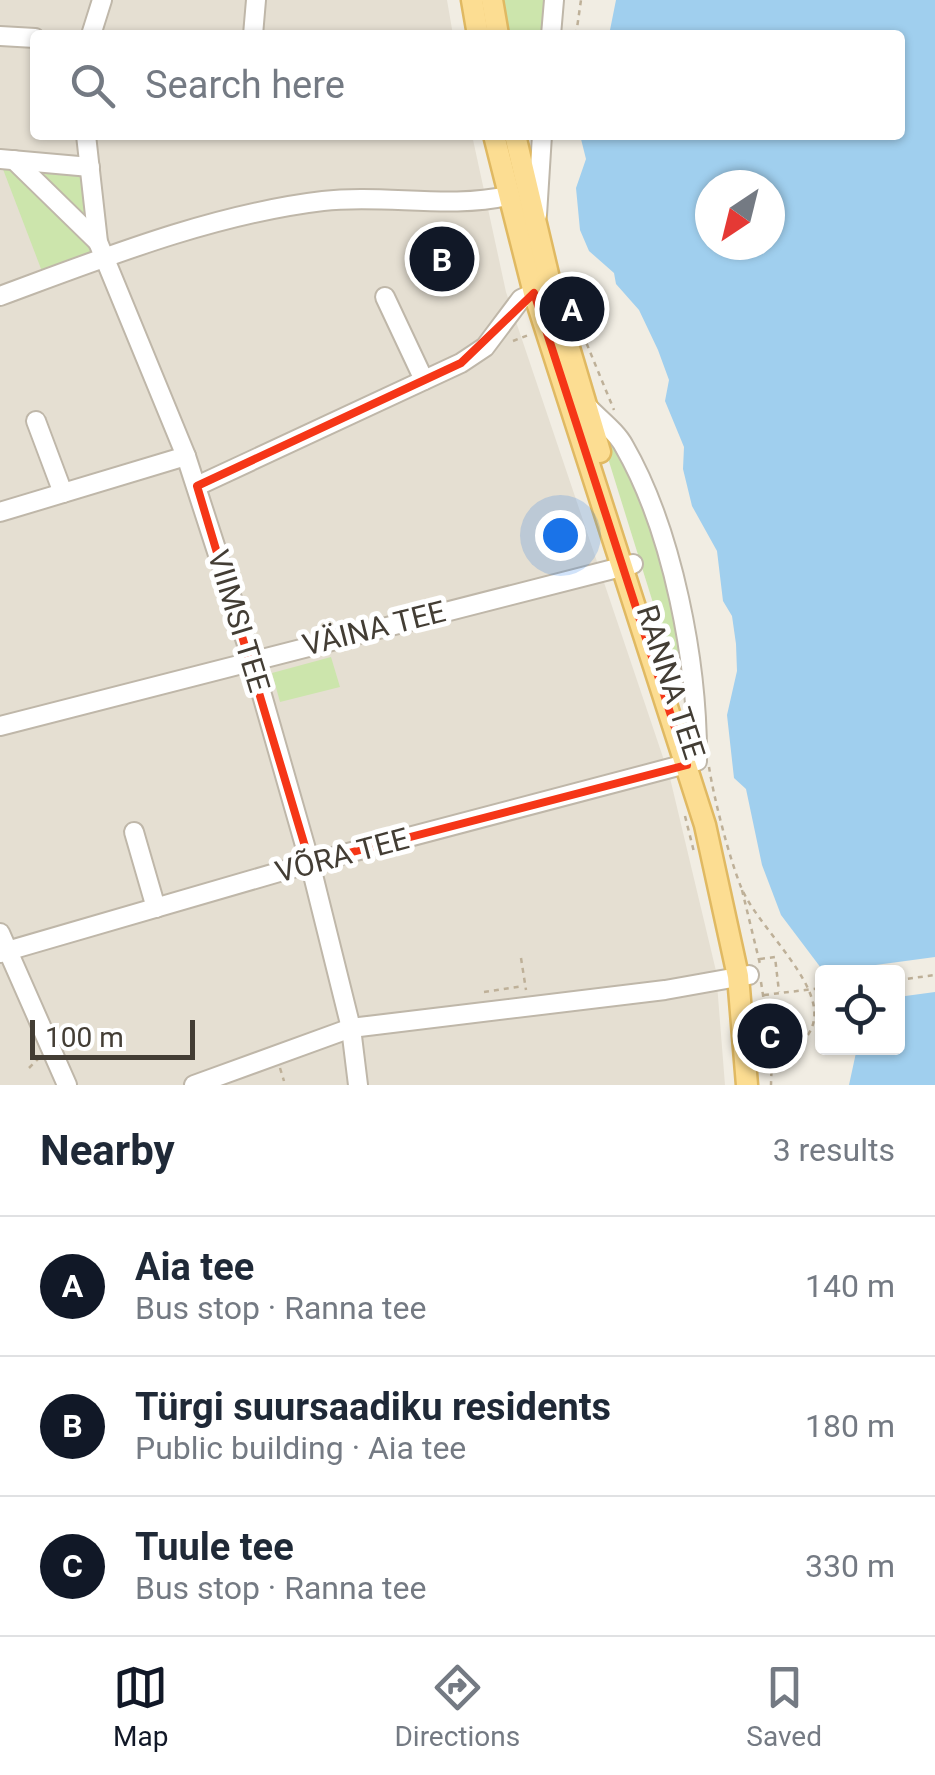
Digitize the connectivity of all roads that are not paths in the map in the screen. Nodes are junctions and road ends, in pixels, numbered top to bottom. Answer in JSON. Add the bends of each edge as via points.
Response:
{"nodes":[{"id":1,"x":102,"y":0,"type":"edge"},
{"id":2,"x":256,"y":0,"type":"edge"},
{"id":3,"x":472,"y":0,"type":"edge"},
{"id":4,"x":492,"y":0,"type":"edge"},
{"id":5,"x":554,"y":0,"type":"edge"},
{"id":6,"x":93,"y":30,"type":"edge"},
{"id":7,"x":254,"y":30,"type":"edge"},
{"id":8,"x":477,"y":30,"type":"edge"},
{"id":9,"x":497,"y":30,"type":"edge"},
{"id":10,"x":551,"y":30,"type":"edge"},
{"id":11,"x":0,"y":36,"type":"edge"},
{"id":12,"x":30,"y":38,"type":"edge"},
{"id":13,"x":87,"y":140,"type":"edge"},
{"id":14,"x":495,"y":140,"type":"edge"},
{"id":15,"x":516,"y":140,"type":"edge"},
{"id":16,"x":542,"y":140,"type":"edge"},
{"id":17,"x":7,"y":160,"type":"edge"},
{"id":18,"x":90,"y":168,"type":"junction"},
{"id":19,"x":506,"y":196,"type":"junction"},
{"id":20,"x":536,"y":230,"type":"junction"},
{"id":21,"x":102,"y":250,"type":"junction"},
{"id":22,"x":542,"y":290,"type":"junction"},
{"id":23,"x":0,"y":296,"type":"edge"},
{"id":24,"x":385,"y":297,"type":"dead end"},
{"id":25,"x":424,"y":380,"type":"junction"},
{"id":26,"x":587,"y":406,"type":"junction"},
{"id":27,"x":36,"y":421,"type":"dead end"},
{"id":28,"x":186,"y":456,"type":"junction"},
{"id":29,"x":197,"y":486,"type":"junction"},
{"id":30,"x":63,"y":493,"type":"junction"},
{"id":31,"x":0,"y":512,"type":"edge"},
{"id":32,"x":629,"y":564,"type":"junction"},
{"id":33,"x":252,"y":660,"type":"junction"},
{"id":34,"x":674,"y":676,"type":"junction"},
{"id":35,"x":0,"y":726,"type":"edge"},
{"id":36,"x":697,"y":763,"type":"junction"},
{"id":37,"x":134,"y":832,"type":"dead end"},
{"id":38,"x":310,"y":862,"type":"junction"},
{"id":39,"x":156,"y":908,"type":"junction"},
{"id":40,"x":2,"y":945,"type":"edge"},
{"id":41,"x":749,"y":970,"type":"junction"},
{"id":42,"x":351,"y":1028,"type":"junction"},
{"id":43,"x":67,"y":1085,"type":"edge"},
{"id":44,"x":194,"y":1085,"type":"edge"},
{"id":45,"x":358,"y":1085,"type":"edge"},
{"id":46,"x":747,"y":1085,"type":"edge"},
{"id":47,"x":761,"y":1085,"type":"edge"}],
"edges":[{"from":1,"to":6,"type":"street"},
{"from":2,"to":7,"type":"street"},
{"from":3,"to":8,"type":"main road"},
{"from":4,"to":9,"type":"main road"},
{"from":5,"to":10,"type":"street"},
{"from":11,"to":12,"type":"street"},
{"from":13,"to":18,"type":"street","name":"VIIMSI TEE"},
{"from":14,"to":19,"type":"main road"},
{"from":15,"to":20,"type":"main road"},
{"from":16,"to":20,"type":"street"},
{"from":17,"to":18,"type":"street"},
{"from":17,"to":21,"type":"street"},
{"from":18,"to":21,"type":"street","name":"VIIMSI TEE"},
{"from":19,"to":21,"type":"street","via":[[324,201]]},
{"from":19,"to":22,"type":"main road"},
{"from":20,"to":22,"type":"main road"},
{"from":21,"to":23,"type":"street"},
{"from":21,"to":28,"type":"street","name":"VIIMSI TEE"},
{"from":22,"to":25,"type":"street","via":[[521,299],[485,347]]},
{"from":22,"to":26,"type":"main road","name":"RANNA TEE"},
{"from":22,"to":32,"type":"main road","name":"RANNA TEE"},
{"from":24,"to":25,"type":"street"},
{"from":25,"to":29,"type":"street"},
{"from":26,"to":32,"type":"main road","name":"RANNA TEE"},
{"from":26,"to":34,"type":"street","via":[[624,445],[670,559]]},
{"from":27,"to":30,"type":"street"},
{"from":28,"to":29,"type":"street","name":"VIIMSI TEE"},
{"from":28,"to":30,"type":"street"},
{"from":29,"to":33,"type":"street","name":"VIIMSI TEE"},
{"from":30,"to":31,"type":"street"},
{"from":32,"to":33,"type":"street","name":"VÄINA TEE"},
{"from":32,"to":34,"type":"main road","name":"RANNA TEE"},
{"from":33,"to":35,"type":"street","name":"VÄINA TEE"},
{"from":33,"to":38,"type":"street","name":"VIIMSI TEE"},
{"from":34,"to":36,"type":"main road","name":"RANNA TEE"},
{"from":34,"to":36,"type":"street"},
{"from":36,"to":38,"type":"street","name":"VÕRA TEE"},
{"from":36,"to":41,"type":"main road","name":"RANNA TEE","via":[[718,874]]},
{"from":37,"to":39,"type":"street"},
{"from":38,"to":39,"type":"street","name":"VÕRA TEE"},
{"from":38,"to":42,"type":"street","name":"VIIMSI TEE"},
{"from":39,"to":40,"type":"street","name":"VÕRA TEE"},
{"from":40,"to":43,"type":"street"},
{"from":41,"to":42,"type":"street"},
{"from":41,"to":46,"type":"main road","name":"RANNA TEE"},
{"from":41,"to":47,"type":"main road","name":"RANNA TEE"},
{"from":42,"to":44,"type":"street"},
{"from":42,"to":45,"type":"street","name":"VIIMSI TEE"}]}
